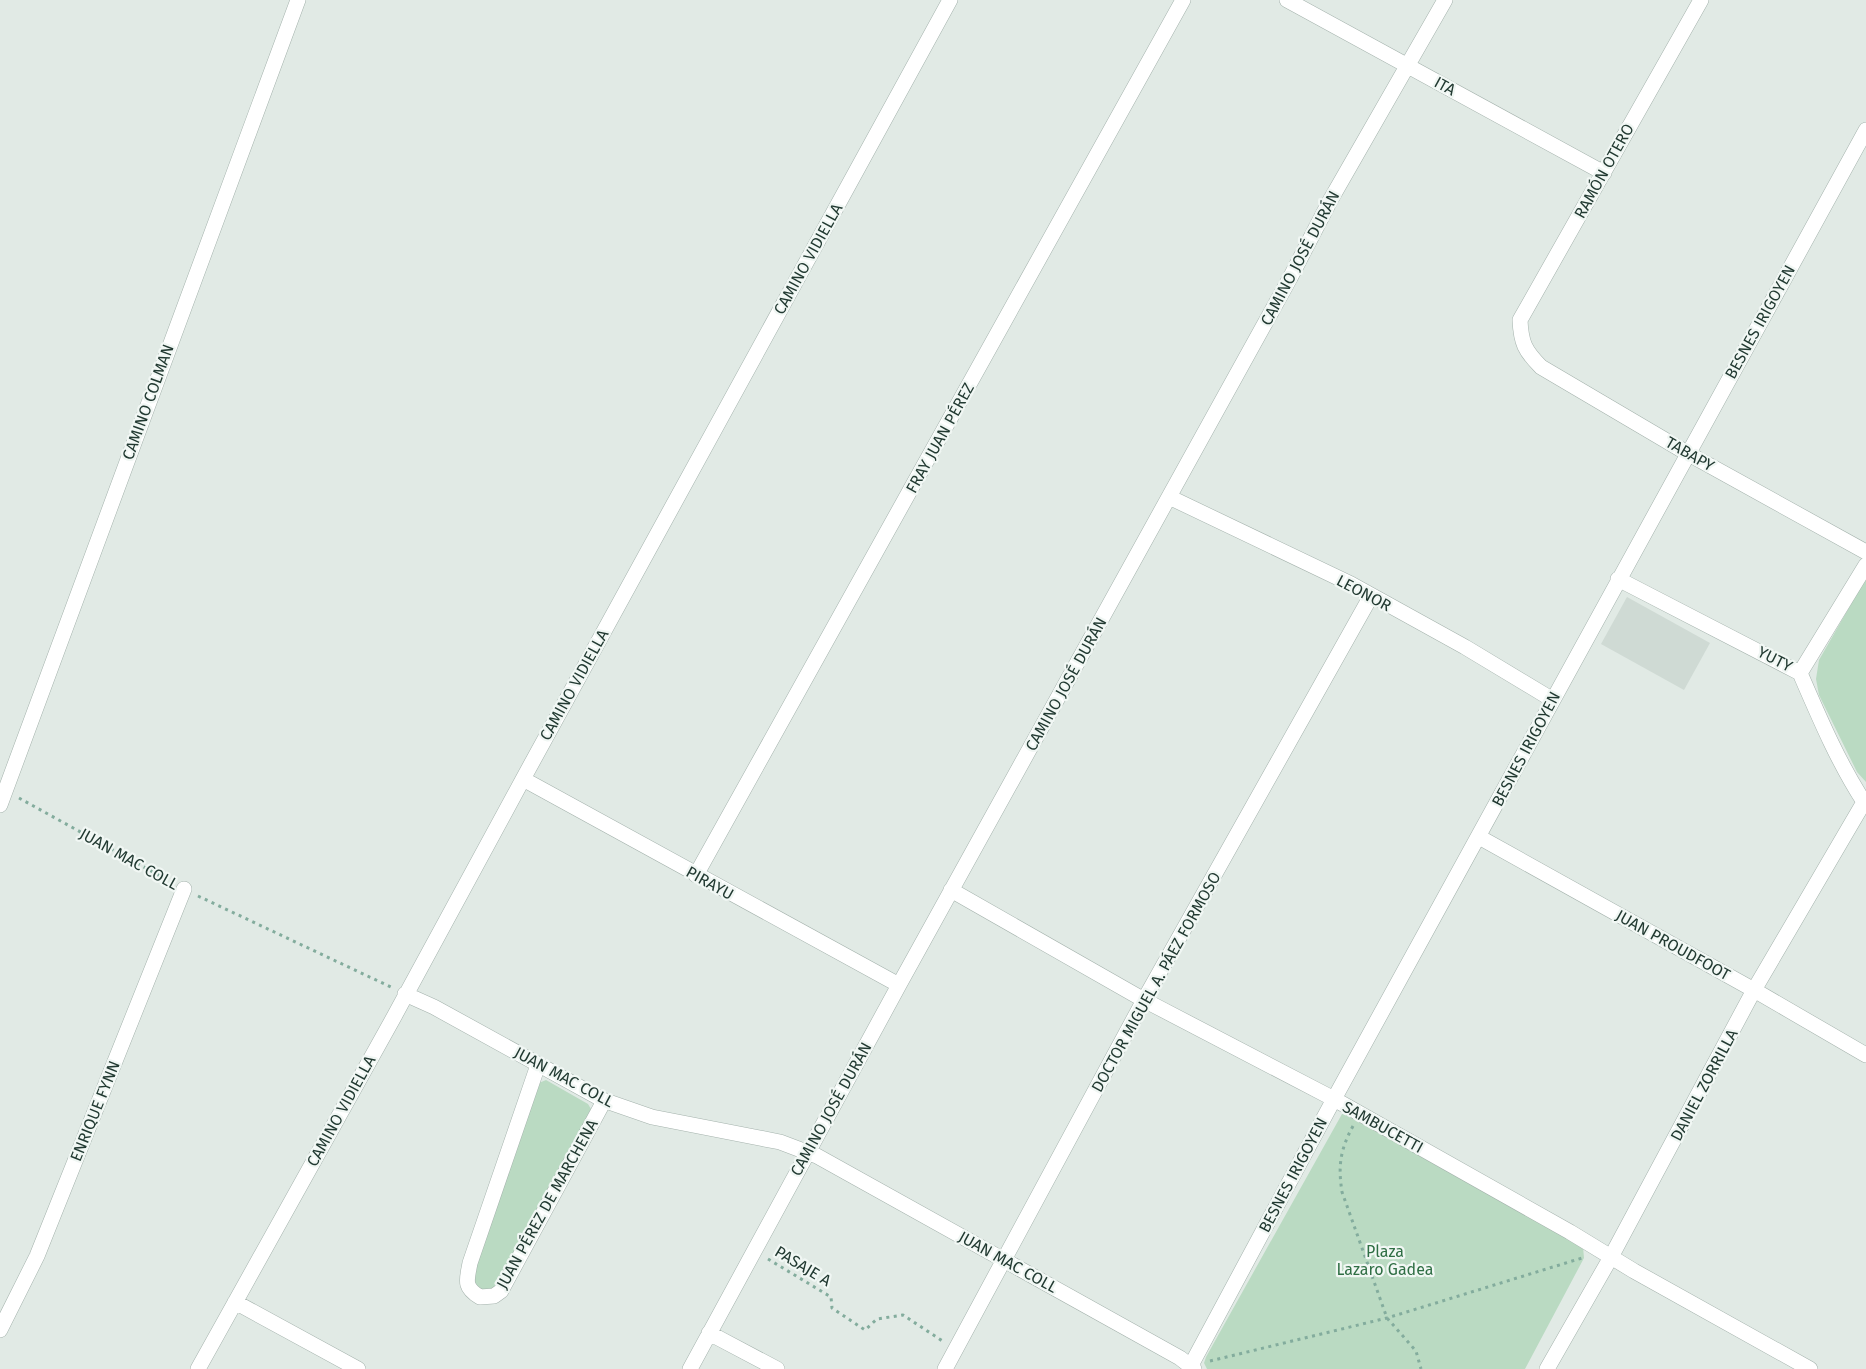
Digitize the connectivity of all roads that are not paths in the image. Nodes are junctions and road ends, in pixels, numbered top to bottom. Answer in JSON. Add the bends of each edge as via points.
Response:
{"nodes":[{"id":1,"x":298,"y":0,"type":"edge"},
{"id":2,"x":950,"y":0,"type":"edge"},
{"id":3,"x":1183,"y":0,"type":"edge"},
{"id":4,"x":1287,"y":0,"type":"edge"},
{"id":5,"x":1445,"y":0,"type":"edge"},
{"id":6,"x":1701,"y":0,"type":"edge"},
{"id":7,"x":1407,"y":66,"type":"junction"},
{"id":8,"x":1866,"y":130,"type":"edge"},
{"id":9,"x":1604,"y":173,"type":"junction"},
{"id":10,"x":1524,"y":345,"type":"joint"},
{"id":11,"x":1687,"y":453,"type":"junction"},
{"id":12,"x":1169,"y":497,"type":"junction"},
{"id":13,"x":1866,"y":552,"type":"edge"},
{"id":14,"x":1866,"y":565,"type":"edge"},
{"id":15,"x":1618,"y":579,"type":"junction"},
{"id":16,"x":1371,"y":596,"type":"junction"},
{"id":17,"x":1800,"y":673,"type":"junction"},
{"id":18,"x":1552,"y":700,"type":"junction"},
{"id":19,"x":523,"y":779,"type":"junction"},
{"id":20,"x":1865,"y":802,"type":"edge"},
{"id":21,"x":0,"y":805,"type":"edge"},
{"id":22,"x":1479,"y":837,"type":"junction"},
{"id":23,"x":696,"y":875,"type":"junction"},
{"id":24,"x":184,"y":890,"type":"road end"},
{"id":25,"x":951,"y":890,"type":"junction"},
{"id":26,"x":899,"y":985,"type":"junction"},
{"id":27,"x":1754,"y":990,"type":"junction"},
{"id":28,"x":405,"y":994,"type":"junction"},
{"id":29,"x":1144,"y":1000,"type":"junction"},
{"id":30,"x":1866,"y":1055,"type":"edge"},
{"id":31,"x":538,"y":1065,"type":"junction"},
{"id":32,"x":1334,"y":1099,"type":"junction"},
{"id":33,"x":604,"y":1101,"type":"junction"},
{"id":34,"x":808,"y":1152,"type":"junction"},
{"id":35,"x":1607,"y":1254,"type":"junction"},
{"id":36,"x":1005,"y":1260,"type":"junction"},
{"id":37,"x":235,"y":1302,"type":"junction"},
{"id":38,"x":0,"y":1330,"type":"edge"},
{"id":39,"x":709,"y":1333,"type":"junction"},
{"id":40,"x":1191,"y":1368,"type":"edge"},
{"id":41,"x":198,"y":1369,"type":"edge"},
{"id":42,"x":358,"y":1369,"type":"edge"},
{"id":43,"x":690,"y":1369,"type":"edge"},
{"id":44,"x":777,"y":1369,"type":"edge"},
{"id":45,"x":945,"y":1369,"type":"edge"},
{"id":46,"x":1547,"y":1369,"type":"edge"},
{"id":47,"x":1810,"y":1369,"type":"edge"}],
"edges":[{"from":1,"to":21,"type":"street","name":"CAMINO COLMAN"},
{"from":2,"to":19,"type":"street","name":"CAMINO VIDIELLA"},
{"from":3,"to":23,"type":"street","name":"FRAY JUAN PÉREZ"},
{"from":4,"to":7,"type":"street","name":"ITA"},
{"from":5,"to":7,"type":"street","name":"CAMINO JOSÉ DURÁN"},
{"from":6,"to":9,"type":"street","name":"RAMÓN OTERO"},
{"from":7,"to":9,"type":"street","name":"ITA"},
{"from":7,"to":12,"type":"street","name":"CAMINO JOSÉ DURÁN"},
{"from":8,"to":11,"type":"street","name":"BESNES IRIGOYEN"},
{"from":9,"to":10,"type":"street","name":"RAMÓN OTERO","via":[[1520,320]]},
{"from":10,"to":11,"type":"street","name":"TABAPY","via":[[1541,367]]},
{"from":11,"to":13,"type":"street","name":"TABAPY"},
{"from":11,"to":15,"type":"street","name":"BESNES IRIGOYEN"},
{"from":12,"to":16,"type":"street","name":"LEONOR"},
{"from":12,"to":25,"type":"street","name":"CAMINO JOSÉ DURÁN"},
{"from":14,"to":17,"type":"street"},
{"from":15,"to":17,"type":"street","name":"YUTY"},
{"from":15,"to":18,"type":"street","name":"BESNES IRIGOYEN"},
{"from":16,"to":18,"type":"street","name":"LEONOR"},
{"from":16,"to":29,"type":"street","name":"DOCTOR MIGUEL A. PÁEZ FORMOSO"},
{"from":17,"to":20,"type":"street","name":"YUTY","via":[[1851,782]]},
{"from":18,"to":22,"type":"street","name":"BESNES IRIGOYEN"},
{"from":19,"to":23,"type":"street","name":"PIRAYU"},
{"from":19,"to":28,"type":"street","name":"CAMINO VIDIELLA"},
{"from":20,"to":27,"type":"street","name":"DANIEL ZORRILLA"},
{"from":22,"to":27,"type":"street","name":"JUAN PROUDFOOT"},
{"from":22,"to":32,"type":"street","name":"BESNES IRIGOYEN"},
{"from":23,"to":26,"type":"street","name":"PIRAYU"},
{"from":24,"to":38,"type":"street","name":"ENRIQUE FYNN","via":[[37,1256]]},
{"from":25,"to":26,"type":"street","name":"CAMINO JOSÉ DURÁN"},
{"from":25,"to":29,"type":"street","name":"SAMBUCETTI"},
{"from":26,"to":34,"type":"street","name":"CAMINO JOSÉ DURÁN"},
{"from":27,"to":30,"type":"street","name":"JUAN PROUDFOOT"},
{"from":27,"to":35,"type":"street","name":"DANIEL ZORRILLA"},
{"from":28,"to":31,"type":"street","name":"JUAN MAC COLL"},
{"from":28,"to":37,"type":"street","name":"CAMINO VIDIELLA"},
{"from":29,"to":32,"type":"street","name":"SAMBUCETTI"},
{"from":29,"to":36,"type":"street","name":"DOCTOR MIGUEL A. PÁEZ FORMOSO"},
{"from":31,"to":33,"type":"street","name":"JUAN MAC COLL"},
{"from":31,"to":33,"type":"street","name":"JUAN PÉREZ DE MARCHENA","via":[[470,1263],[466,1282],[480,1297],[501,1291]]},
{"from":32,"to":35,"type":"street","name":"SAMBUCETTI"},
{"from":32,"to":40,"type":"street","name":"BESNES IRIGOYEN"},
{"from":33,"to":34,"type":"street","name":"JUAN MAC COLL","via":[[652,1117],[780,1142]]},
{"from":34,"to":36,"type":"street","name":"JUAN MAC COLL"},
{"from":34,"to":39,"type":"street","name":"CAMINO JOSÉ DURÁN"},
{"from":35,"to":46,"type":"street","name":"DANIEL ZORRILLA"},
{"from":35,"to":47,"type":"street","name":"SAMBUCETTI"},
{"from":36,"to":40,"type":"street","name":"JUAN MAC COLL","via":[[1180,1358]]},
{"from":36,"to":45,"type":"street","name":"DOCTOR MIGUEL A. PÁEZ FORMOSO"},
{"from":37,"to":41,"type":"street","name":"CAMINO VIDIELLA"},
{"from":37,"to":42,"type":"street"},
{"from":39,"to":43,"type":"street","name":"CAMINO JOSÉ DURÁN"},
{"from":39,"to":44,"type":"street"}]}
